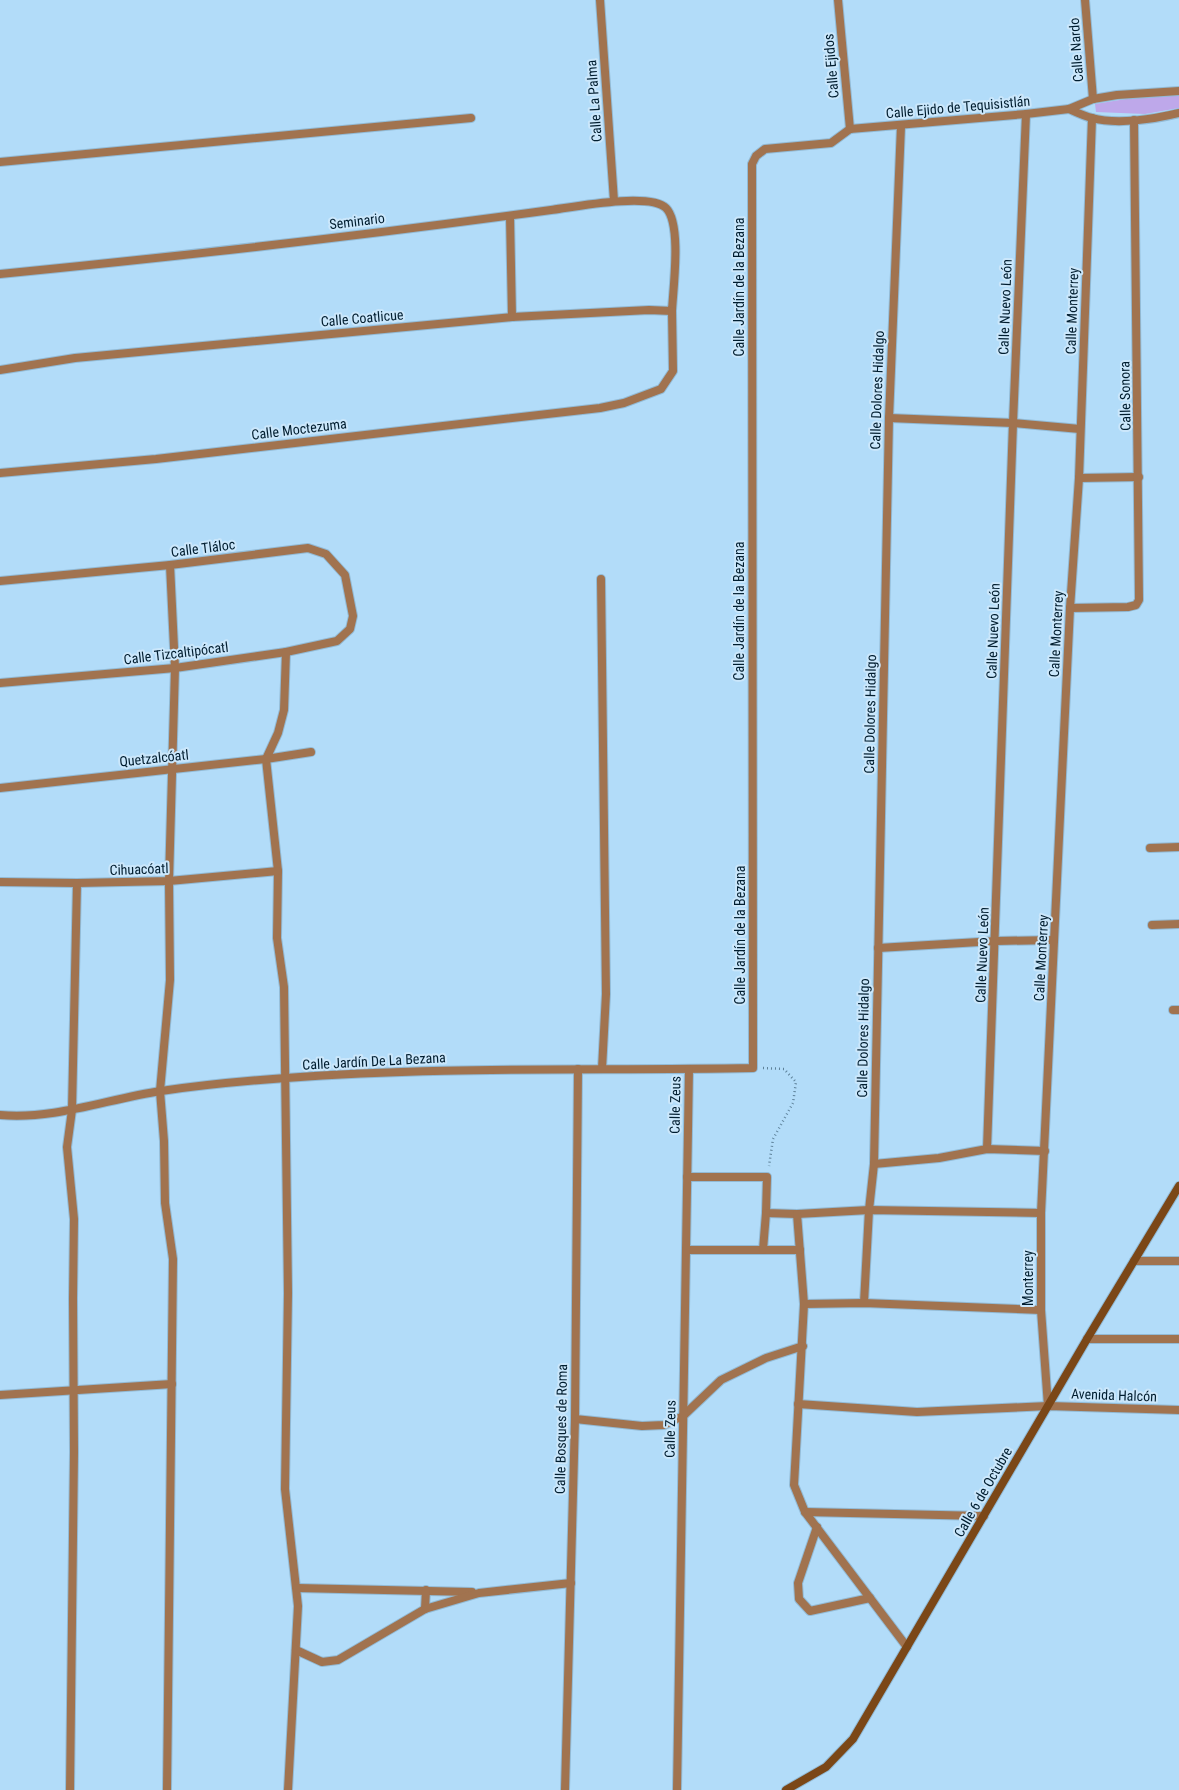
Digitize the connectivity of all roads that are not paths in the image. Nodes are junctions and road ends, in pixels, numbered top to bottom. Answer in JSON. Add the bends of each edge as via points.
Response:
{"nodes":[{"id":1,"x":600,"y":0,"type":"edge"},
{"id":2,"x":838,"y":0,"type":"edge"},
{"id":3,"x":1086,"y":0,"type":"edge"},
{"id":4,"x":1179,"y":91,"type":"edge"},
{"id":5,"x":1092,"y":99,"type":"junction"},
{"id":6,"x":1069,"y":109,"type":"junction"},
{"id":7,"x":1179,"y":112,"type":"edge"},
{"id":8,"x":1026,"y":114,"type":"junction"},
{"id":9,"x":471,"y":118,"type":"dead end"},
{"id":10,"x":1092,"y":118,"type":"junction"},
{"id":11,"x":1134,"y":120,"type":"junction"},
{"id":12,"x":901,"y":126,"type":"junction"},
{"id":13,"x":850,"y":129,"type":"junction"},
{"id":14,"x":0,"y":162,"type":"edge"},
{"id":15,"x":614,"y":201,"type":"junction"},
{"id":16,"x":510,"y":216,"type":"junction"},
{"id":17,"x":0,"y":274,"type":"edge"},
{"id":18,"x":672,"y":311,"type":"junction"},
{"id":19,"x":512,"y":317,"type":"junction"},
{"id":20,"x":0,"y":370,"type":"edge"},
{"id":21,"x":889,"y":418,"type":"junction"},
{"id":22,"x":1013,"y":423,"type":"junction"},
{"id":23,"x":1080,"y":429,"type":"junction"},
{"id":24,"x":0,"y":473,"type":"edge"},
{"id":25,"x":1139,"y":477,"type":"junction"},
{"id":26,"x":1079,"y":478,"type":"junction"},
{"id":27,"x":170,"y":565,"type":"junction"},
{"id":28,"x":601,"y":579,"type":"dead end"},
{"id":29,"x":0,"y":581,"type":"edge"},
{"id":30,"x":1070,"y":608,"type":"junction"},
{"id":31,"x":350,"y":629,"type":"joint"},
{"id":32,"x":286,"y":652,"type":"junction"},
{"id":33,"x":175,"y":668,"type":"junction"},
{"id":34,"x":0,"y":683,"type":"edge"},
{"id":35,"x":311,"y":752,"type":"dead end"},
{"id":36,"x":266,"y":759,"type":"junction"},
{"id":37,"x":172,"y":769,"type":"junction"},
{"id":38,"x":0,"y":788,"type":"edge"},
{"id":39,"x":1179,"y":847,"type":"edge"},
{"id":40,"x":1150,"y":848,"type":"dead end"},
{"id":41,"x":278,"y":871,"type":"junction"},
{"id":42,"x":168,"y":881,"type":"junction"},
{"id":43,"x":0,"y":882,"type":"edge"},
{"id":44,"x":77,"y":883,"type":"junction"},
{"id":45,"x":1179,"y":924,"type":"edge"},
{"id":46,"x":1152,"y":925,"type":"dead end"},
{"id":47,"x":1054,"y":940,"type":"junction"},
{"id":48,"x":996,"y":941,"type":"junction"},
{"id":49,"x":878,"y":948,"type":"junction"},
{"id":50,"x":753,"y":1068,"type":"joint"},
{"id":51,"x":578,"y":1069,"type":"junction"},
{"id":52,"x":602,"y":1069,"type":"junction"},
{"id":53,"x":689,"y":1069,"type":"junction"},
{"id":54,"x":286,"y":1078,"type":"junction"},
{"id":55,"x":160,"y":1091,"type":"junction"},
{"id":56,"x":72,"y":1110,"type":"junction"},
{"id":57,"x":0,"y":1115,"type":"edge"},
{"id":58,"x":987,"y":1149,"type":"junction"},
{"id":59,"x":1045,"y":1151,"type":"junction"},
{"id":60,"x":874,"y":1164,"type":"junction"},
{"id":61,"x":687,"y":1177,"type":"junction"},
{"id":62,"x":1178,"y":1188,"type":"edge"},
{"id":63,"x":868,"y":1210,"type":"junction"},
{"id":64,"x":766,"y":1213,"type":"junction"},
{"id":65,"x":1041,"y":1213,"type":"junction"},
{"id":66,"x":797,"y":1214,"type":"junction"},
{"id":67,"x":686,"y":1250,"type":"junction"},
{"id":68,"x":763,"y":1250,"type":"junction"},
{"id":69,"x":800,"y":1250,"type":"junction"},
{"id":70,"x":1134,"y":1261,"type":"junction"},
{"id":71,"x":1179,"y":1261,"type":"edge"},
{"id":72,"x":864,"y":1303,"type":"junction"},
{"id":73,"x":804,"y":1304,"type":"junction"},
{"id":74,"x":1041,"y":1310,"type":"junction"},
{"id":75,"x":1087,"y":1339,"type":"junction"},
{"id":76,"x":1179,"y":1339,"type":"edge"},
{"id":77,"x":803,"y":1346,"type":"junction"},
{"id":78,"x":172,"y":1384,"type":"junction"},
{"id":79,"x":74,"y":1390,"type":"junction"},
{"id":80,"x":0,"y":1395,"type":"edge"},
{"id":81,"x":798,"y":1404,"type":"junction"},
{"id":82,"x":1048,"y":1406,"type":"junction"},
{"id":83,"x":1179,"y":1410,"type":"edge"},
{"id":84,"x":683,"y":1416,"type":"junction"},
{"id":85,"x":575,"y":1419,"type":"junction"},
{"id":86,"x":805,"y":1512,"type":"junction"},
{"id":87,"x":984,"y":1516,"type":"junction"},
{"id":88,"x":817,"y":1527,"type":"junction"},
{"id":89,"x":571,"y":1582,"type":"junction"},
{"id":90,"x":296,"y":1588,"type":"junction"},
{"id":91,"x":426,"y":1590,"type":"junction"},
{"id":92,"x":479,"y":1593,"type":"junction"},
{"id":93,"x":870,"y":1598,"type":"junction"},
{"id":94,"x":425,"y":1609,"type":"junction"},
{"id":95,"x":907,"y":1647,"type":"junction"},
{"id":96,"x":296,"y":1650,"type":"junction"},
{"id":97,"x":70,"y":1790,"type":"edge"},
{"id":98,"x":168,"y":1790,"type":"edge"},
{"id":99,"x":288,"y":1790,"type":"edge"},
{"id":100,"x":565,"y":1790,"type":"edge"},
{"id":101,"x":677,"y":1790,"type":"edge"},
{"id":102,"x":786,"y":1790,"type":"edge"}],
"edges":[{"from":1,"to":15,"type":"street","name":"Calle La Palma"},
{"from":2,"to":13,"type":"street","name":"Calle Ejidos"},
{"from":3,"to":5,"type":"street","name":"Calle Nardo"},
{"from":4,"to":5,"type":"street","via":[[1117,94]]},
{"from":5,"to":6,"type":"street"},
{"from":6,"to":8,"type":"street","name":"Calle Ejido de Tequisistlán"},
{"from":6,"to":10,"type":"street"},
{"from":7,"to":11,"type":"street"},
{"from":8,"to":12,"type":"street","name":"Calle Ejido de Tequisistlán"},
{"from":8,"to":22,"type":"street","name":"Calle Nuevo León"},
{"from":9,"to":14,"type":"street"},
{"from":10,"to":11,"type":"street"},
{"from":10,"to":23,"type":"street","name":"Calle Monterrey"},
{"from":11,"to":25,"type":"street","name":"Calle Sonora"},
{"from":12,"to":13,"type":"street","name":"Calle Ejido de Tequisistlán"},
{"from":12,"to":21,"type":"street","name":"Calle Dolores Hidalgo"},
{"from":13,"to":50,"type":"street","name":"Calle Jardín de la Bezana","via":[[831,143],[766,149],[756,156],[752,164]]},
{"from":15,"to":16,"type":"street","name":"Seminario"},
{"from":15,"to":18,"type":"street","name":"Seminario","via":[[655,202],[666,208],[672,222],[676,256]]},
{"from":16,"to":17,"type":"street","name":"Seminario"},
{"from":16,"to":19,"type":"street"},
{"from":18,"to":19,"type":"street","name":"Calle Coatlicue"},
{"from":18,"to":24,"type":"street","name":"Calle Moctezuma","via":[[673,371],[661,390],[624,403],[600,408],[156,459]]},
{"from":19,"to":20,"type":"street","name":"Calle Coatlicue","via":[[75,358]]},
{"from":21,"to":22,"type":"street"},
{"from":21,"to":49,"type":"street","name":"Calle Dolores Hidalgo"},
{"from":22,"to":23,"type":"street"},
{"from":22,"to":48,"type":"street","name":"Calle Nuevo León"},
{"from":23,"to":26,"type":"street","name":"Calle Monterrey"},
{"from":25,"to":26,"type":"street"},
{"from":25,"to":30,"type":"street","name":"Calle Sonora","via":[[1139,600],[1136,605],[1128,607]]},
{"from":26,"to":30,"type":"street","name":"Calle Monterrey"},
{"from":27,"to":29,"type":"street","name":"Calle Tláloc"},
{"from":27,"to":31,"type":"street","name":"Calle Tláloc","via":[[308,548],[326,554],[345,575],[353,616]]},
{"from":27,"to":33,"type":"street"},
{"from":28,"to":52,"type":"street","via":[[606,994]]},
{"from":30,"to":47,"type":"street","name":"Calle Monterrey"},
{"from":31,"to":32,"type":"street","name":"Calle Tizcaltipócatl","via":[[337,641]]},
{"from":32,"to":33,"type":"street","name":"Calle Tizcaltipócatl"},
{"from":32,"to":36,"type":"street","via":[[284,710],[278,733]]},
{"from":33,"to":34,"type":"street","name":"Calle Tizcaltipócatl"},
{"from":33,"to":37,"type":"street"},
{"from":35,"to":36,"type":"street","name":"Quetzalcóatl"},
{"from":36,"to":37,"type":"street","name":"Quetzalcóatl"},
{"from":36,"to":41,"type":"street"},
{"from":37,"to":38,"type":"street","name":"Quetzalcóatl"},
{"from":37,"to":42,"type":"street"},
{"from":39,"to":40,"type":"street"},
{"from":41,"to":42,"type":"street","name":"Cihuacóatl"},
{"from":41,"to":54,"type":"street","via":[[277,938],[284,987]]},
{"from":42,"to":44,"type":"street","name":"Cihuacóatl"},
{"from":42,"to":55,"type":"street","via":[[170,980]]},
{"from":43,"to":44,"type":"street","name":"Cihuacóatl"},
{"from":44,"to":56,"type":"street"},
{"from":45,"to":46,"type":"street"},
{"from":47,"to":48,"type":"street"},
{"from":47,"to":59,"type":"street","name":"Calle Monterrey"},
{"from":48,"to":49,"type":"street"},
{"from":48,"to":58,"type":"street","name":"Calle Nuevo León"},
{"from":49,"to":60,"type":"street","name":"Calle Dolores Hidalgo"},
{"from":50,"to":53,"type":"street","name":"Calle Jardín De La Bezana"},
{"from":51,"to":52,"type":"street","name":"Calle Jardín De La Bezana"},
{"from":51,"to":54,"type":"street","name":"Calle Jardín De La Bezana","via":[[459,1070]]},
{"from":51,"to":85,"type":"street","name":"Calle Bosques de Roma"},
{"from":52,"to":53,"type":"street","name":"Calle Jardín De La Bezana"},
{"from":53,"to":61,"type":"street","name":"Calle Zeus"},
{"from":54,"to":55,"type":"street","name":"Calle Jardín De La Bezana"},
{"from":54,"to":90,"type":"street","via":[[288,1293],[285,1489]]},
{"from":55,"to":56,"type":"street","name":"Calle Jardín De La Bezana"},
{"from":55,"to":78,"type":"street","via":[[165,1203],[174,1259]]},
{"from":56,"to":57,"type":"street","name":"Calle Jardín De La Bezana"},
{"from":56,"to":79,"type":"street","via":[[68,1147],[74,1219]]},
{"from":58,"to":59,"type":"street"},
{"from":58,"to":60,"type":"street","via":[[938,1158]]},
{"from":59,"to":65,"type":"street","name":"Monterrey"},
{"from":60,"to":63,"type":"street","name":"Calle Dolores Hidalgo"},
{"from":61,"to":64,"type":"street","via":[[767,1177]]},
{"from":61,"to":67,"type":"street","name":"Calle Zeus"},
{"from":62,"to":70,"type":"street","name":"Calle 6 de Octubre"},
{"from":63,"to":65,"type":"street"},
{"from":63,"to":66,"type":"street"},
{"from":63,"to":72,"type":"street","name":"Calle Dolores Hidalgo"},
{"from":64,"to":66,"type":"street"},
{"from":64,"to":68,"type":"street"},
{"from":65,"to":74,"type":"street","name":"Monterrey"},
{"from":66,"to":69,"type":"street"},
{"from":67,"to":68,"type":"street"},
{"from":67,"to":84,"type":"street","name":"Calle Zeus"},
{"from":68,"to":69,"type":"street"},
{"from":69,"to":73,"type":"street"},
{"from":70,"to":71,"type":"street"},
{"from":70,"to":75,"type":"street","name":"Calle 6 de Octubre"},
{"from":72,"to":73,"type":"street"},
{"from":72,"to":74,"type":"street"},
{"from":73,"to":77,"type":"street"},
{"from":74,"to":82,"type":"street","name":"Monterrey"},
{"from":75,"to":76,"type":"street"},
{"from":75,"to":82,"type":"street","name":"Calle 6 de Octubre"},
{"from":77,"to":81,"type":"street"},
{"from":77,"to":84,"type":"street","via":[[766,1358],[721,1380]]},
{"from":78,"to":79,"type":"street"},
{"from":78,"to":98,"type":"street"},
{"from":79,"to":80,"type":"street"},
{"from":79,"to":97,"type":"street"},
{"from":81,"to":82,"type":"street","name":"Avenida Halcón","via":[[917,1412]]},
{"from":81,"to":86,"type":"street","via":[[794,1485]]},
{"from":82,"to":83,"type":"street","name":"Avenida Halcón"},
{"from":82,"to":87,"type":"street","name":"Calle 6 de Octubre"},
{"from":84,"to":85,"type":"street","via":[[664,1425],[642,1426]]},
{"from":84,"to":101,"type":"street","name":"Calle Zeus"},
{"from":85,"to":89,"type":"street","name":"Calle Bosques de Roma"},
{"from":86,"to":87,"type":"street"},
{"from":86,"to":88,"type":"street"},
{"from":87,"to":95,"type":"street","name":"Calle 6 de Octubre"},
{"from":88,"to":93,"type":"street"},
{"from":88,"to":93,"type":"street","via":[[798,1583],[799,1599],[810,1611]]},
{"from":89,"to":92,"type":"street"},
{"from":89,"to":100,"type":"street","name":"Calle Bosques de Roma"},
{"from":90,"to":91,"type":"street"},
{"from":90,"to":96,"type":"street"},
{"from":91,"to":92,"type":"street"},
{"from":91,"to":94,"type":"street"},
{"from":92,"to":94,"type":"street"},
{"from":93,"to":95,"type":"street"},
{"from":94,"to":96,"type":"street","via":[[338,1660],[322,1662]]},
{"from":95,"to":102,"type":"street","name":"Calle 6 de Octubre","via":[[853,1740],[826,1767]]},
{"from":96,"to":99,"type":"street"}]}
